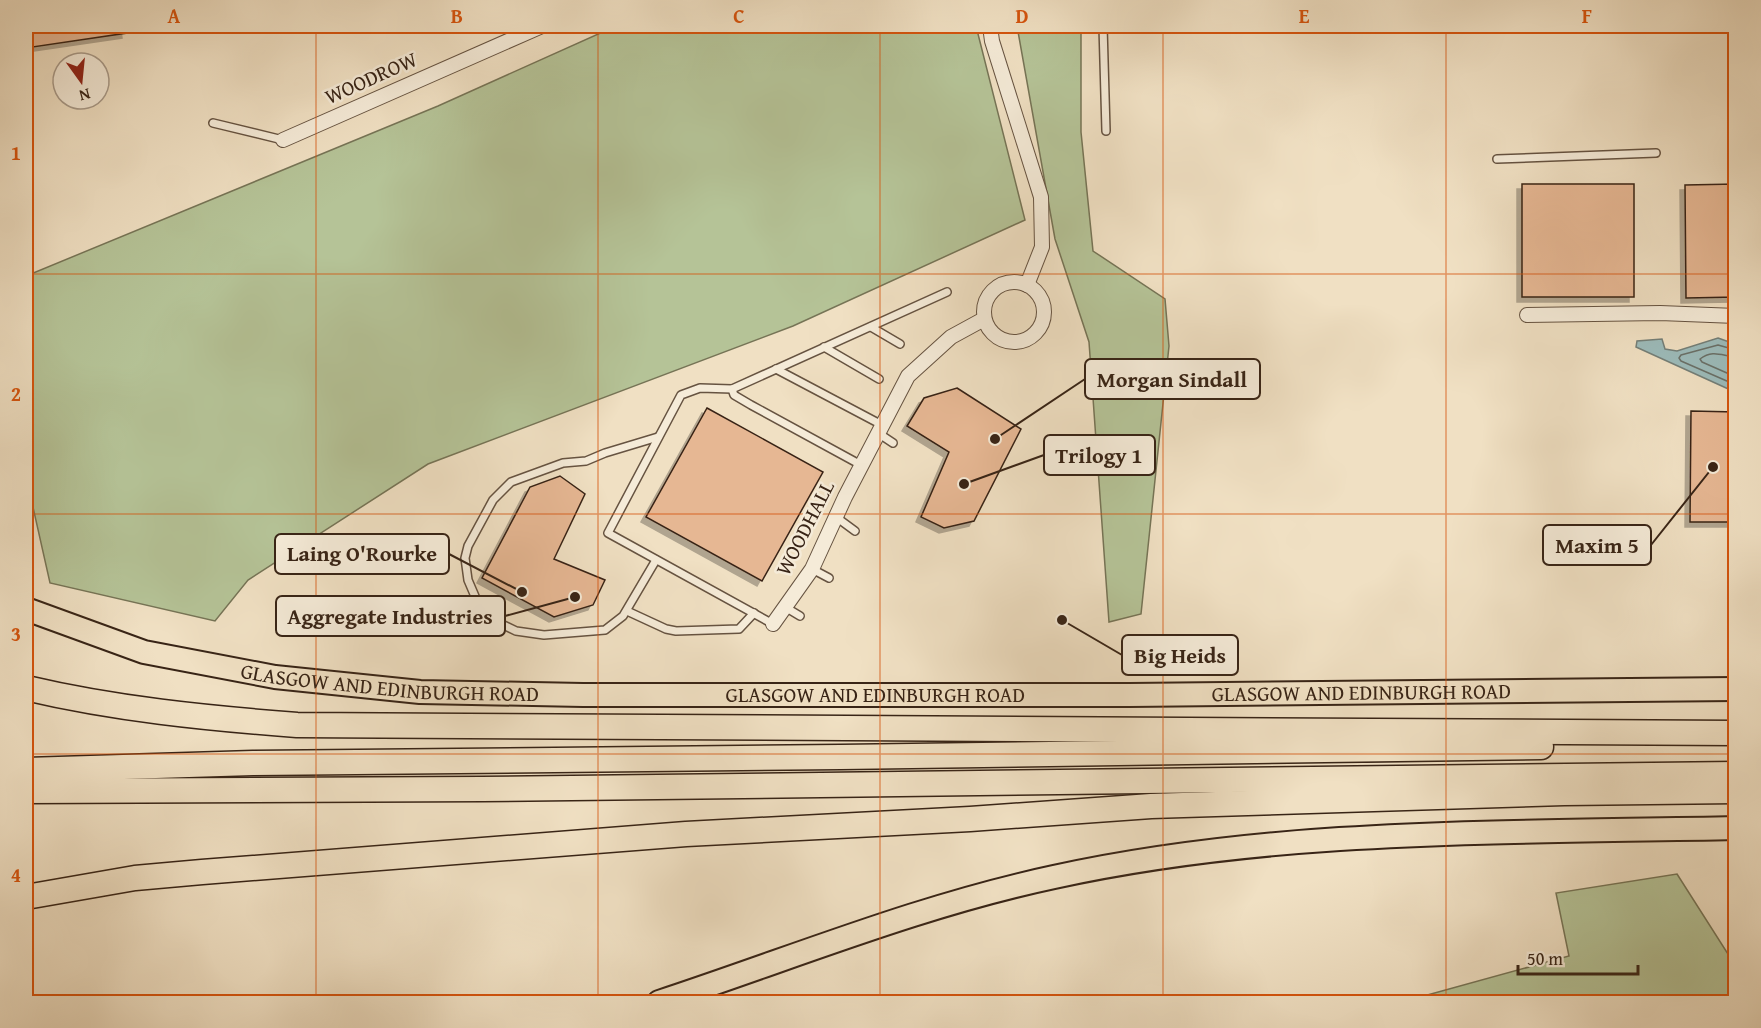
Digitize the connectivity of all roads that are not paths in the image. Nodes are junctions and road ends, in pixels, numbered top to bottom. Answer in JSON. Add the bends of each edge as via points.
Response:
{"nodes":[{"id":1,"x":542,"y":26,"type":"edge"},
{"id":2,"x":990,"y":26,"type":"edge"},
{"id":3,"x":1103,"y":26,"type":"edge"},
{"id":4,"x":213,"y":123,"type":"dead end"},
{"id":5,"x":1106,"y":131,"type":"dead end"},
{"id":6,"x":283,"y":140,"type":"joint"},
{"id":7,"x":1656,"y":153,"type":"dead end"},
{"id":8,"x":1497,"y":159,"type":"dead end"},
{"id":9,"x":1027,"y":285,"type":"junction"},
{"id":10,"x":947,"y":292,"type":"dead end"},
{"id":11,"x":1527,"y":315,"type":"dead end"},
{"id":12,"x":1734,"y":318,"type":"edge"},
{"id":13,"x":984,"y":320,"type":"junction"},
{"id":14,"x":871,"y":327,"type":"junction"},
{"id":15,"x":900,"y":344,"type":"dead end"},
{"id":16,"x":824,"y":348,"type":"junction"},
{"id":17,"x":776,"y":369,"type":"junction"},
{"id":18,"x":879,"y":379,"type":"dead end"},
{"id":19,"x":732,"y":389,"type":"junction"},
{"id":20,"x":880,"y":429,"type":"junction"},
{"id":21,"x":658,"y":437,"type":"junction"},
{"id":22,"x":893,"y":443,"type":"dead end"},
{"id":23,"x":861,"y":465,"type":"junction"},
{"id":24,"x":836,"y":517,"type":"junction"},
{"id":25,"x":855,"y":531,"type":"dead end"},
{"id":26,"x":656,"y":560,"type":"junction"},
{"id":27,"x":812,"y":569,"type":"junction"},
{"id":28,"x":829,"y":578,"type":"dead end"},
{"id":29,"x":785,"y":607,"type":"junction"},
{"id":30,"x":26,"y":609,"type":"edge"},
{"id":31,"x":627,"y":611,"type":"junction"},
{"id":32,"x":754,"y":613,"type":"junction"},
{"id":33,"x":800,"y":616,"type":"dead end"},
{"id":34,"x":773,"y":624,"type":"joint"},
{"id":35,"x":26,"y":688,"type":"edge"},
{"id":36,"x":1736,"y":689,"type":"edge"},
{"id":37,"x":339,"y":725,"type":"junction"},
{"id":38,"x":1736,"y":733,"type":"edge"},
{"id":39,"x":1736,"y":744,"type":"edge"},
{"id":40,"x":841,"y":757,"type":"junction"},
{"id":41,"x":26,"y":770,"type":"edge"},
{"id":42,"x":1736,"y":774,"type":"edge"},
{"id":43,"x":26,"y":791,"type":"edge"},
{"id":44,"x":1736,"y":791,"type":"edge"},
{"id":45,"x":1736,"y":828,"type":"edge"},
{"id":46,"x":26,"y":897,"type":"edge"},
{"id":47,"x":659,"y":1002,"type":"edge"}],
"edges":[{"from":1,"to":6,"type":"street","name":"WOODROW"},
{"from":2,"to":9,"type":"street","via":[[1041,197],[1042,248]]},
{"from":3,"to":5,"type":"lane"},
{"from":4,"to":6,"type":"lane","name":"WOODROW"},
{"from":7,"to":8,"type":"lane"},
{"from":9,"to":13,"type":"street","via":[[1014,281],[996,287],[984,304]]},
{"from":9,"to":13,"type":"street","via":[[1041,298],[1044,309],[1043,320],[1034,334],[1022,341],[1004,340],[991,332]]},
{"from":10,"to":14,"type":"lane"},
{"from":11,"to":12,"type":"street","via":[[1660,313]]},
{"from":13,"to":20,"type":"street","name":"WOODHALL","via":[[951,337],[908,376]]},
{"from":14,"to":15,"type":"lane"},
{"from":14,"to":16,"type":"lane"},
{"from":16,"to":17,"type":"lane"},
{"from":16,"to":18,"type":"lane"},
{"from":17,"to":19,"type":"lane"},
{"from":17,"to":20,"type":"lane"},
{"from":19,"to":21,"type":"lane","name":"WOODHALL","via":[[700,388],[681,395]]},
{"from":19,"to":23,"type":"lane","via":[[734,395]]},
{"from":20,"to":22,"type":"lane"},
{"from":20,"to":23,"type":"street","name":"WOODHALL"},
{"from":21,"to":26,"type":"lane","name":"WOODHALL","via":[[608,533]]},
{"from":21,"to":31,"type":"lane","via":[[586,461],[562,463],[511,482],[493,500],[465,558],[468,580],[480,608],[489,618],[516,631],[544,635],[605,630]]},
{"from":23,"to":24,"type":"street","name":"WOODHALL"},
{"from":24,"to":25,"type":"lane"},
{"from":24,"to":27,"type":"street","name":"WOODHALL"},
{"from":26,"to":31,"type":"lane"},
{"from":26,"to":32,"type":"lane","name":"WOODHALL"},
{"from":27,"to":28,"type":"lane"},
{"from":27,"to":29,"type":"street","name":"WOODHALL"},
{"from":29,"to":33,"type":"lane"},
{"from":29,"to":34,"type":"street","name":"WOODHALL"},
{"from":30,"to":36,"type":"highway","name":"GLASGOW AND EDINBURGH ROAD","via":[[144,652],[275,677],[420,692],[1130,695]]},
{"from":31,"to":32,"type":"lane","via":[[676,631],[739,629]]},
{"from":32,"to":34,"type":"lane","name":"WOODHALL"},
{"from":35,"to":37,"type":"highway","via":[[113,705],[228,719]]},
{"from":37,"to":38,"type":"highway"},
{"from":37,"to":40,"type":"highway","via":[[379,736],[778,746]]},
{"from":39,"to":40,"type":"highway"},
{"from":40,"to":41,"type":"highway","via":[[253,763]]},
{"from":42,"to":43,"type":"highway"},
{"from":44,"to":46,"type":"highway","via":[[1151,806],[686,834],[191,873]]},
{"from":45,"to":47,"type":"highway","via":[[1335,838],[1149,859],[1051,877],[916,914]]}]}
